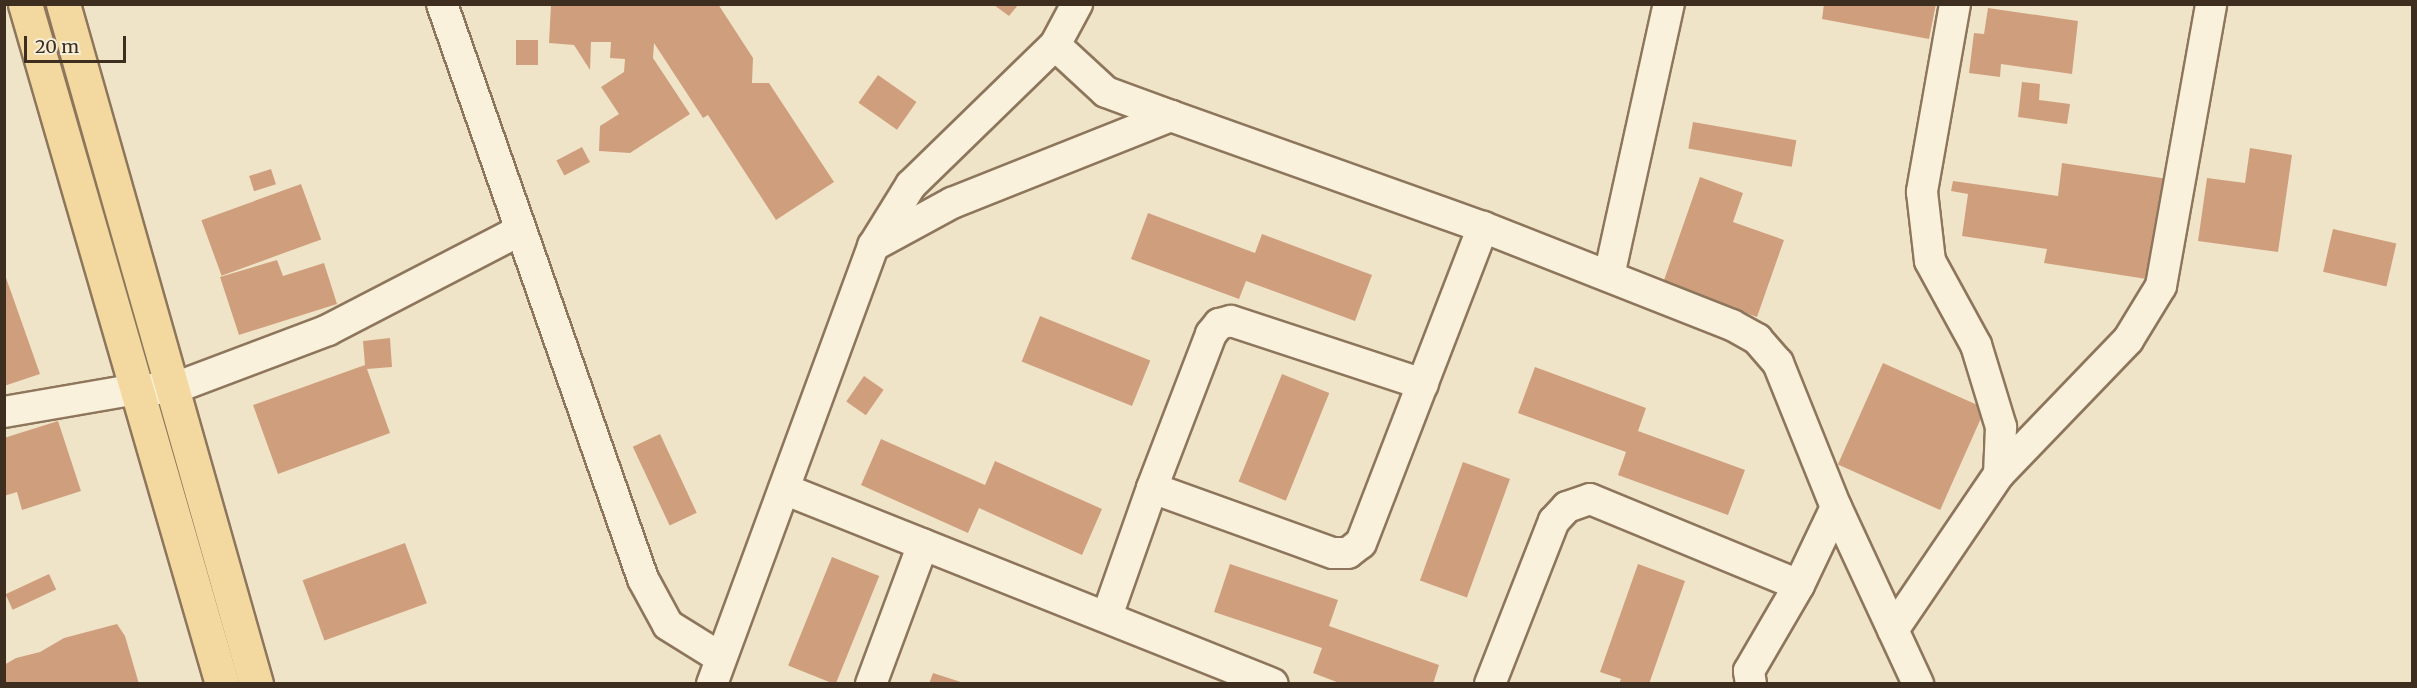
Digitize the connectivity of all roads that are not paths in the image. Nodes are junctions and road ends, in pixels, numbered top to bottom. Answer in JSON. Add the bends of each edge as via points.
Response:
{"nodes":[{"id":1,"x":25,"y":4,"type":"edge"},
{"id":2,"x":63,"y":4,"type":"edge"},
{"id":3,"x":442,"y":4,"type":"edge"},
{"id":4,"x":1077,"y":4,"type":"edge"},
{"id":5,"x":1669,"y":4,"type":"edge"},
{"id":6,"x":1955,"y":4,"type":"edge"},
{"id":7,"x":2211,"y":4,"type":"edge"},
{"id":8,"x":1055,"y":45,"type":"junction"},
{"id":9,"x":1171,"y":116,"type":"junction"},
{"id":10,"x":1483,"y":227,"type":"junction"},
{"id":11,"x":520,"y":230,"type":"junction"},
{"id":12,"x":873,"y":246,"type":"junction"},
{"id":13,"x":1609,"y":276,"type":"junction"},
{"id":14,"x":1423,"y":384,"type":"junction"},
{"id":15,"x":137,"y":389,"type":"junction"},
{"id":16,"x":172,"y":389,"type":"junction"},
{"id":17,"x":4,"y":412,"type":"edge"},
{"id":18,"x":1999,"y":474,"type":"junction"},
{"id":19,"x":1152,"y":488,"type":"junction"},
{"id":20,"x":784,"y":489,"type":"junction"},
{"id":21,"x":1836,"y":507,"type":"junction"},
{"id":22,"x":923,"y":544,"type":"junction"},
{"id":23,"x":1799,"y":585,"type":"junction"},
{"id":24,"x":1107,"y":616,"type":"junction"},
{"id":25,"x":1893,"y":630,"type":"junction"},
{"id":26,"x":716,"y":671,"type":"edge"},
{"id":27,"x":222,"y":684,"type":"edge"},
{"id":28,"x":256,"y":684,"type":"edge"},
{"id":29,"x":871,"y":684,"type":"edge"},
{"id":30,"x":1273,"y":684,"type":"edge"},
{"id":31,"x":1490,"y":684,"type":"edge"},
{"id":32,"x":1751,"y":684,"type":"edge"},
{"id":33,"x":1918,"y":684,"type":"edge"}],
"edges":[{"from":1,"to":15,"type":"main road"},
{"from":2,"to":16,"type":"main road"},
{"from":3,"to":11,"type":"street"},
{"from":4,"to":8,"type":"street"},
{"from":5,"to":13,"type":"street"},
{"from":6,"to":18,"type":"street","via":[[1922,192],[1930,261],[1976,345],[2001,427]]},
{"from":7,"to":18,"type":"street","via":[[2161,285],[2128,340]]},
{"from":8,"to":9,"type":"street","via":[[1106,92]]},
{"from":8,"to":12,"type":"street","via":[[911,186]]},
{"from":9,"to":10,"type":"street"},
{"from":9,"to":12,"type":"street","via":[[952,203]]},
{"from":10,"to":13,"type":"street"},
{"from":10,"to":14,"type":"street"},
{"from":11,"to":16,"type":"street","via":[[328,330]]},
{"from":11,"to":26,"type":"street","via":[[642,579],[668,625]]},
{"from":12,"to":20,"type":"street"},
{"from":13,"to":21,"type":"street","via":[[1732,325],[1757,339],[1778,363]]},
{"from":14,"to":19,"type":"street","via":[[1231,321],[1219,324],[1211,334]]},
{"from":14,"to":19,"type":"street","via":[[1361,543],[1348,553],[1333,553]]},
{"from":15,"to":16,"type":"street"},
{"from":15,"to":17,"type":"street"},
{"from":15,"to":27,"type":"main road"},
{"from":16,"to":28,"type":"main road"},
{"from":18,"to":25,"type":"street"},
{"from":19,"to":24,"type":"street"},
{"from":20,"to":22,"type":"street"},
{"from":20,"to":26,"type":"street"},
{"from":21,"to":23,"type":"street"},
{"from":21,"to":25,"type":"street"},
{"from":22,"to":24,"type":"street"},
{"from":22,"to":29,"type":"street"},
{"from":23,"to":31,"type":"street","via":[[1590,499],[1567,507],[1554,521]]},
{"from":23,"to":32,"type":"street","via":[[1749,671]]},
{"from":24,"to":30,"type":"street"},
{"from":25,"to":33,"type":"street"}]}
